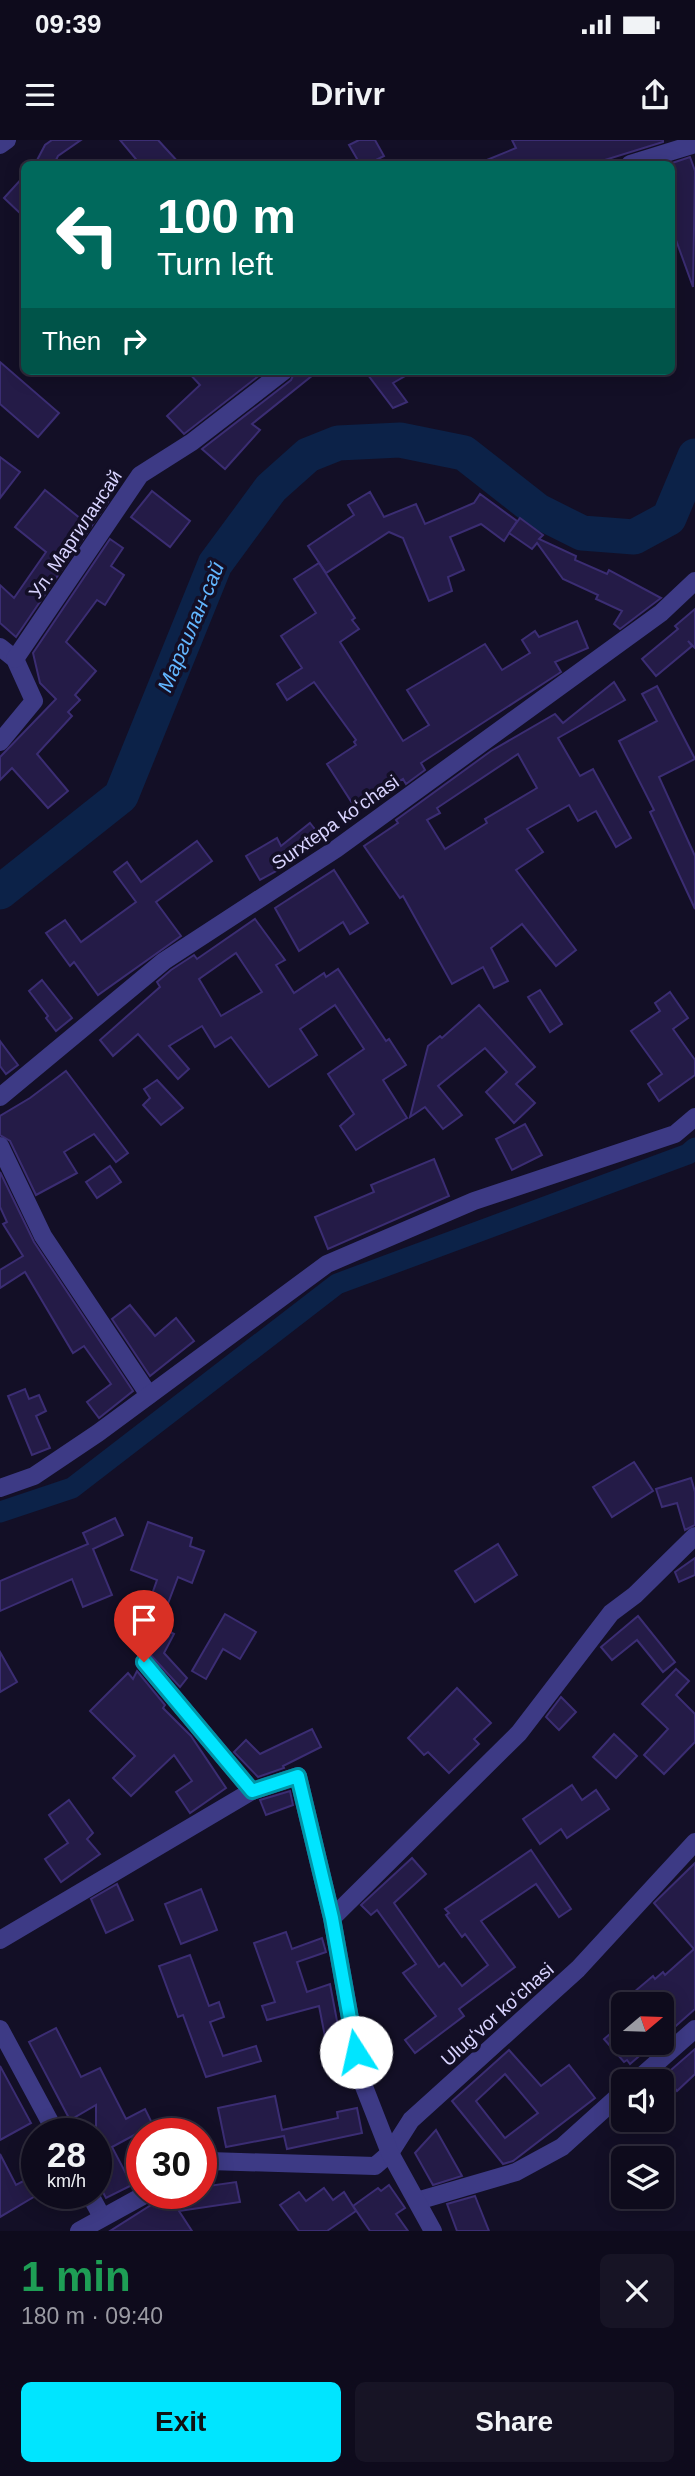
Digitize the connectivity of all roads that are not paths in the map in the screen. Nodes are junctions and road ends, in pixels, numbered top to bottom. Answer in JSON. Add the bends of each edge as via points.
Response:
{"nodes":[{"id":1,"x":7,"y":140,"type":"edge"},
{"id":2,"x":695,"y":144,"type":"edge"},
{"id":3,"x":0,"y":145,"type":"edge"},
{"id":4,"x":640,"y":161,"type":"edge"},
{"id":5,"x":279,"y":375,"type":"edge"},
{"id":6,"x":695,"y":581,"type":"edge"},
{"id":7,"x":0,"y":647,"type":"edge"},
{"id":8,"x":15,"y":659,"type":"junction"},
{"id":9,"x":0,"y":742,"type":"edge"},
{"id":10,"x":0,"y":1097,"type":"edge"},
{"id":11,"x":695,"y":1117,"type":"edge"},
{"id":12,"x":0,"y":1146,"type":"edge"},
{"id":13,"x":149,"y":1395,"type":"junction"},
{"id":14,"x":0,"y":1488,"type":"edge"},
{"id":15,"x":695,"y":1536,"type":"edge"},
{"id":16,"x":144,"y":1662,"type":"dead end"},
{"id":17,"x":252,"y":1791,"type":"junction"},
{"id":18,"x":695,"y":1842,"type":"edge"},
{"id":19,"x":332,"y":1918,"type":"junction"},
{"id":20,"x":0,"y":1940,"type":"edge"},
{"id":21,"x":0,"y":2029,"type":"edge"},
{"id":22,"x":695,"y":2029,"type":"edge"},
{"id":23,"x":650,"y":2069,"type":"edge"},
{"id":24,"x":611,"y":2103,"type":"edge"},
{"id":25,"x":49,"y":2118,"type":"edge"},
{"id":26,"x":390,"y":2153,"type":"junction"},
{"id":27,"x":217,"y":2161,"type":"edge"},
{"id":28,"x":418,"y":2201,"type":"junction"},
{"id":29,"x":126,"y":2204,"type":"edge"},
{"id":30,"x":98,"y":2209,"type":"edge"},
{"id":31,"x":102,"y":2217,"type":"junction"},
{"id":32,"x":79,"y":2231,"type":"edge"},
{"id":33,"x":433,"y":2231,"type":"edge"}],
"edges":[{"from":1,"to":3,"type":"street"},
{"from":2,"to":4,"type":"street"},
{"from":5,"to":8,"type":"street","name":"Ул. Маргилансай","via":[[192,442],[140,475]]},
{"from":6,"to":10,"type":"street","name":"Surxtepa koʻchasi","via":[[661,613],[336,849],[164,961]]},
{"from":7,"to":8,"type":"street"},
{"from":8,"to":9,"type":"street","via":[[34,701]]},
{"from":11,"to":13,"type":"street","via":[[675,1134],[474,1201],[327,1264]]},
{"from":12,"to":13,"type":"street","via":[[43,1236]]},
{"from":13,"to":14,"type":"street","via":[[34,1476]]},
{"from":15,"to":19,"type":"street","via":[[611,1613],[519,1733]]},
{"from":16,"to":17,"type":"street"},
{"from":17,"to":19,"type":"street","via":[[298,1776]]},
{"from":17,"to":20,"type":"street"},
{"from":18,"to":26,"type":"street","name":"Ulugʻvor koʻchasi","via":[[578,1969],[411,2120]]},
{"from":19,"to":26,"type":"street","via":[[361,2078]]},
{"from":21,"to":25,"type":"street"},
{"from":22,"to":23,"type":"street"},
{"from":24,"to":28,"type":"street","via":[[562,2147],[516,2172]]},
{"from":26,"to":27,"type":"street","via":[[375,2166]]},
{"from":26,"to":28,"type":"street"},
{"from":28,"to":33,"type":"street"},
{"from":29,"to":31,"type":"street"},
{"from":30,"to":31,"type":"street"},
{"from":31,"to":32,"type":"street"}]}
